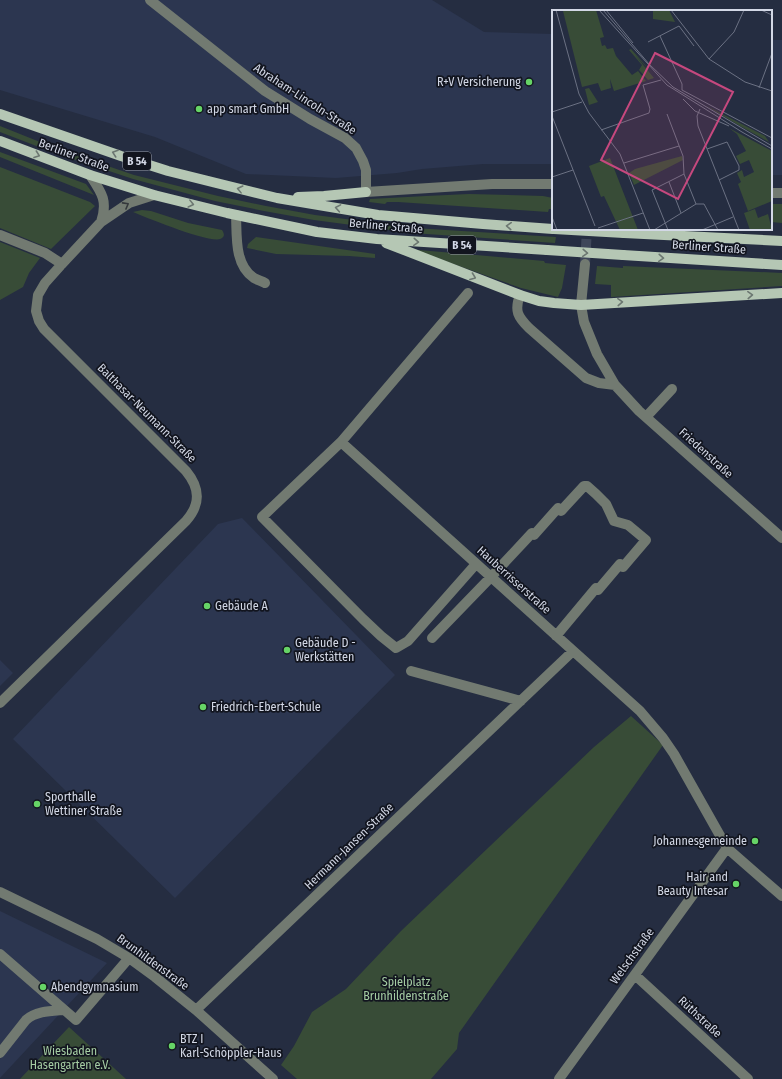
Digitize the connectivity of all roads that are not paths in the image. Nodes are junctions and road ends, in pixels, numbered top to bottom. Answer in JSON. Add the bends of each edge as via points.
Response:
{"nodes":[{"id":1,"x":150,"y":0,"type":"edge"},
{"id":2,"x":0,"y":114,"type":"edge"},
{"id":3,"x":0,"y":141,"type":"edge"},
{"id":4,"x":90,"y":175,"type":"junction"},
{"id":5,"x":552,"y":184,"type":"edge"},
{"id":6,"x":366,"y":192,"type":"junction"},
{"id":7,"x":772,"y":192,"type":"edge"},
{"id":8,"x":782,"y":193,"type":"edge"},
{"id":9,"x":154,"y":195,"type":"junction"},
{"id":10,"x":278,"y":198,"type":"junction"},
{"id":11,"x":236,"y":215,"type":"junction"},
{"id":12,"x":101,"y":222,"type":"junction"},
{"id":13,"x":552,"y":229,"type":"edge"},
{"id":14,"x":570,"y":230,"type":"edge"},
{"id":15,"x":0,"y":235,"type":"edge"},
{"id":16,"x":377,"y":239,"type":"junction"},
{"id":17,"x":782,"y":242,"type":"edge"},
{"id":18,"x":62,"y":264,"type":"junction"},
{"id":19,"x":585,"y":264,"type":"tunnel mouth"},
{"id":20,"x":782,"y":265,"type":"edge"},
{"id":21,"x":265,"y":283,"type":"dead end"},
{"id":22,"x":468,"y":292,"type":"dead end"},
{"id":23,"x":782,"y":293,"type":"edge"},
{"id":24,"x":520,"y":295,"type":"junction"},
{"id":25,"x":581,"y":305,"type":"junction"},
{"id":26,"x":615,"y":385,"type":"junction"},
{"id":27,"x":672,"y":388,"type":"dead end"},
{"id":28,"x":646,"y":417,"type":"junction"},
{"id":29,"x":341,"y":442,"type":"junction"},
{"id":30,"x":782,"y":538,"type":"edge"},
{"id":31,"x":476,"y":564,"type":"junction"},
{"id":32,"x":491,"y":577,"type":"junction"},
{"id":33,"x":556,"y":636,"type":"junction"},
{"id":34,"x":432,"y":638,"type":"dead end"},
{"id":35,"x":573,"y":651,"type":"junction"},
{"id":36,"x":411,"y":671,"type":"dead end"},
{"id":37,"x":521,"y":700,"type":"junction"},
{"id":38,"x":0,"y":703,"type":"edge"},
{"id":39,"x":727,"y":848,"type":"junction"},
{"id":40,"x":0,"y":892,"type":"edge"},
{"id":41,"x":782,"y":896,"type":"edge"},
{"id":42,"x":0,"y":954,"type":"edge"},
{"id":43,"x":129,"y":958,"type":"junction"},
{"id":44,"x":635,"y":975,"type":"junction"},
{"id":45,"x":64,"y":1010,"type":"junction"},
{"id":46,"x":196,"y":1010,"type":"junction"},
{"id":47,"x":0,"y":1053,"type":"edge"},
{"id":48,"x":273,"y":1079,"type":"edge"},
{"id":49,"x":559,"y":1079,"type":"edge"},
{"id":50,"x":748,"y":1079,"type":"edge"}],
"edges":[{"from":1,"to":6,"type":"street","name":"Abraham-Lincoln-Straße","via":[[265,91],[345,138],[356,148],[363,161],[366,170]]},
{"from":10,"to":2,"type":"main road","name":"Berliner Straße","number":"B 54","one_way":true,"via":[[120,156]]},
{"from":3,"to":4,"type":"main road","name":"Berliner Straße","number":"B 54","one_way":true},
{"from":4,"to":9,"type":"main road","name":"Berliner Straße","number":"B 54"},
{"from":4,"to":12,"type":"street","via":[[104,199]]},
{"from":5,"to":6,"type":"street","via":[[492,184]]},
{"from":6,"to":10,"type":"main road"},
{"from":7,"to":8,"type":"street"},
{"from":9,"to":11,"type":"main road","name":"Berliner Straße","number":"B 54","one_way":true},
{"from":12,"to":9,"type":"street","name":"Balthasar-Neumann-Straße","one_way":true,"via":[[129,204]]},
{"from":13,"to":10,"type":"main road","name":"Berliner Straße","number":"B 54","one_way":true,"via":[[378,215]]},
{"from":11,"to":16,"type":"main road","name":"Berliner Straße","number":"B 54","via":[[317,232]]},
{"from":11,"to":21,"type":"street","via":[[241,261],[245,270]]},
{"from":12,"to":18,"type":"street","name":"Balthasar-Neumann-Straße"},
{"from":14,"to":17,"type":"main road","name":"Berliner Straße","number":"B 54","bridge":true},
{"from":15,"to":18,"type":"street","via":[[45,253]]},
{"from":16,"to":20,"type":"main road","name":"Berliner Straße","number":"B 54","one_way":true,"bridge":true},
{"from":16,"to":24,"type":"main road","one_way":true},
{"from":18,"to":38,"type":"street","name":"Balthasar-Neumann-Straße","via":[[45,283],[38,296],[36,310],[44,329],[186,471],[195,485],[197,499],[186,521]]},
{"from":19,"to":25,"type":"street","name":"Friedenstraße"},
{"from":22,"to":29,"type":"street"},
{"from":25,"to":23,"type":"main road","one_way":true},
{"from":24,"to":25,"type":"main road","via":[[539,301]]},
{"from":24,"to":26,"type":"street","via":[[516,308],[521,320],[529,328],[586,378]]},
{"from":25,"to":26,"type":"street","name":"Friedenstraße","via":[[589,338]]},
{"from":26,"to":28,"type":"street","name":"Friedenstraße"},
{"from":27,"to":28,"type":"street"},
{"from":28,"to":30,"type":"street","name":"Friedenstraße"},
{"from":29,"to":31,"type":"street","name":"Hauberrisserstraße"},
{"from":29,"to":31,"type":"street","via":[[262,517],[381,636],[396,648],[408,641]]},
{"from":31,"to":32,"type":"street","name":"Hauberrisserstraße"},
{"from":32,"to":33,"type":"street","name":"Hauberrisserstraße"},
{"from":32,"to":33,"type":"street","via":[[532,533],[534,535],[558,508],[561,511],[584,486],[596,494],[606,504],[614,521],[628,525],[646,540],[623,567],[620,564],[598,590],[596,588]]},
{"from":32,"to":34,"type":"street"},
{"from":33,"to":35,"type":"street","name":"Hauberrisserstraße"},
{"from":35,"to":37,"type":"street","name":"Hermann-Jansen-Straße"},
{"from":35,"to":39,"type":"street","name":"Hauberrisserstraße","via":[[640,711],[663,738]]},
{"from":36,"to":37,"type":"street"},
{"from":37,"to":46,"type":"street","name":"Hermann-Jansen-Straße"},
{"from":39,"to":41,"type":"street","name":"Hauberrisserstraße"},
{"from":39,"to":44,"type":"street","name":"Welschstraße"},
{"from":40,"to":43,"type":"street","name":"Brunhildenstraße","via":[[97,939]]},
{"from":42,"to":45,"type":"street"},
{"from":43,"to":45,"type":"street","via":[[76,1020]]},
{"from":43,"to":46,"type":"street","name":"Brunhildenstraße"},
{"from":44,"to":49,"type":"street","name":"Welschstraße"},
{"from":44,"to":50,"type":"street","name":"Rüthstraße"},
{"from":45,"to":47,"type":"street","via":[[30,1016]]},
{"from":46,"to":48,"type":"street","name":"Brunhildenstraße"}]}
